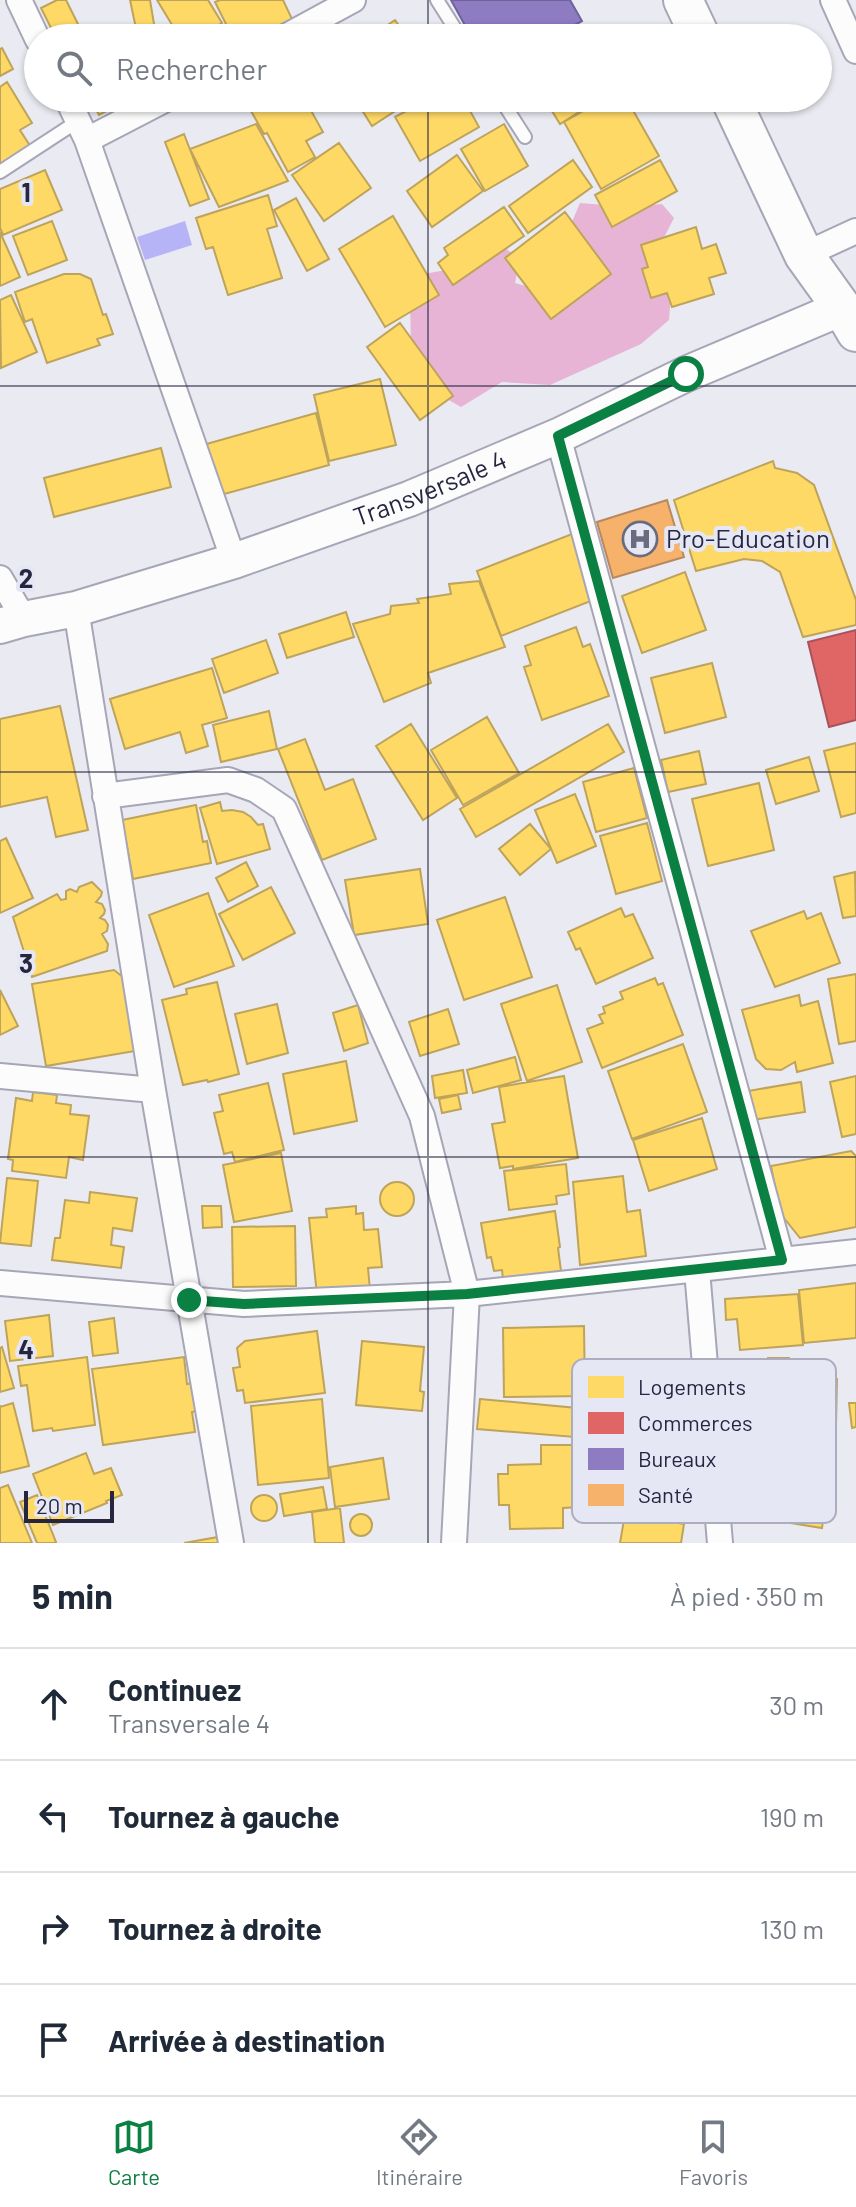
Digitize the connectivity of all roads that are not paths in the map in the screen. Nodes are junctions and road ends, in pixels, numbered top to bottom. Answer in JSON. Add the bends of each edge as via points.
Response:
{"nodes":[{"id":1,"x":19,"y":0,"type":"edge"},
{"id":2,"x":353,"y":0,"type":"edge"},
{"id":3,"x":437,"y":0,"type":"edge"},
{"id":4,"x":683,"y":0,"type":"edge"},
{"id":5,"x":833,"y":0,"type":"edge"},
{"id":6,"x":310,"y":10,"type":"edge"},
{"id":7,"x":30,"y":24,"type":"edge"},
{"id":8,"x":452,"y":24,"type":"edge"},
{"id":9,"x":694,"y":24,"type":"edge"},
{"id":10,"x":856,"y":51,"type":"edge"},
{"id":11,"x":74,"y":112,"type":"edge"},
{"id":12,"x":132,"y":112,"type":"edge"},
{"id":13,"x":509,"y":112,"type":"edge"},
{"id":14,"x":737,"y":112,"type":"edge"},
{"id":15,"x":83,"y":131,"type":"junction"},
{"id":16,"x":525,"y":137,"type":"dead end"},
{"id":17,"x":0,"y":172,"type":"edge"},
{"id":18,"x":856,"y":231,"type":"edge"},
{"id":19,"x":804,"y":255,"type":"junction"},
{"id":20,"x":849,"y":320,"type":"edge"},
{"id":21,"x":558,"y":436,"type":"junction"},
{"id":22,"x":234,"y":561,"type":"junction"},
{"id":23,"x":0,"y":578,"type":"edge"},
{"id":24,"x":76,"y":609,"type":"junction"},
{"id":25,"x":12,"y":622,"type":"edge"},
{"id":26,"x":105,"y":796,"type":"junction"},
{"id":27,"x":0,"y":1076,"type":"edge"},
{"id":28,"x":153,"y":1090,"type":"junction"},
{"id":29,"x":856,"y":1252,"type":"edge"},
{"id":30,"x":782,"y":1260,"type":"junction"},
{"id":31,"x":697,"y":1270,"type":"junction"},
{"id":32,"x":0,"y":1283,"type":"edge"},
{"id":33,"x":467,"y":1294,"type":"junction"},
{"id":34,"x":189,"y":1300,"type":"junction"},
{"id":35,"x":704,"y":1359,"type":"edge"},
{"id":36,"x":718,"y":1523,"type":"edge"},
{"id":37,"x":231,"y":1543,"type":"edge"},
{"id":38,"x":454,"y":1543,"type":"edge"},
{"id":39,"x":720,"y":1543,"type":"edge"}],
"edges":[{"from":1,"to":7,"type":"street"},
{"from":2,"to":6,"type":"street"},
{"from":3,"to":8,"type":"lane"},
{"from":4,"to":9,"type":"main road"},
{"from":5,"to":10,"type":"street"},
{"from":11,"to":15,"type":"street"},
{"from":12,"to":15,"type":"street"},
{"from":13,"to":16,"type":"lane"},
{"from":14,"to":19,"type":"main road"},
{"from":15,"to":17,"type":"lane"},
{"from":15,"to":22,"type":"street"},
{"from":18,"to":19,"type":"street"},
{"from":19,"to":20,"type":"main road"},
{"from":20,"to":21,"type":"main road","name":"Transversale 4","via":[[686,374]]},
{"from":21,"to":22,"type":"main road","name":"Transversale 4","via":[[409,499]]},
{"from":21,"to":30,"type":"street"},
{"from":22,"to":24,"type":"main road","name":"Transversale 4"},
{"from":23,"to":25,"type":"street"},
{"from":24,"to":25,"type":"main road","name":"Transversale 4"},
{"from":24,"to":26,"type":"street"},
{"from":26,"to":28,"type":"street"},
{"from":26,"to":33,"type":"street","via":[[228,780],[284,809],[422,1116]]},
{"from":27,"to":28,"type":"street"},
{"from":28,"to":34,"type":"street"},
{"from":29,"to":30,"type":"street"},
{"from":30,"to":31,"type":"street"},
{"from":31,"to":33,"type":"street"},
{"from":31,"to":35,"type":"street"},
{"from":32,"to":34,"type":"street"},
{"from":33,"to":34,"type":"street","via":[[244,1304]]},
{"from":33,"to":38,"type":"street"},
{"from":34,"to":37,"type":"street"},
{"from":36,"to":39,"type":"street"}]}
